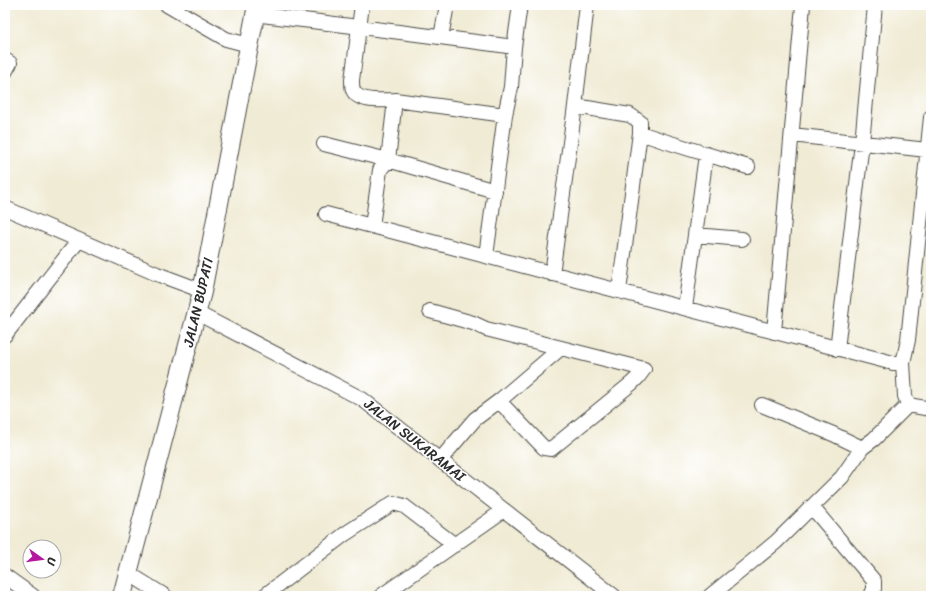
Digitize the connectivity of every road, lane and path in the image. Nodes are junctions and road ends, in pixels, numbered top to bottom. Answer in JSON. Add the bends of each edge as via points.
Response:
{"nodes":[{"id":1,"x":167,"y":5,"type":"edge"},
{"id":2,"x":362,"y":5,"type":"edge"},
{"id":3,"x":447,"y":5,"type":"edge"},
{"id":4,"x":520,"y":5,"type":"edge"},
{"id":5,"x":587,"y":5,"type":"edge"},
{"id":6,"x":803,"y":5,"type":"edge"},
{"id":7,"x":875,"y":5,"type":"edge"},
{"id":8,"x":256,"y":10,"type":"edge"},
{"id":9,"x":358,"y":28,"type":"junction"},
{"id":10,"x":441,"y":37,"type":"junction"},
{"id":11,"x":249,"y":46,"type":"junction"},
{"id":12,"x":514,"y":47,"type":"junction"},
{"id":13,"x":5,"y":60,"type":"edge"},
{"id":14,"x":5,"y":72,"type":"edge"},
{"id":15,"x":395,"y":100,"type":"junction"},
{"id":16,"x":575,"y":106,"type":"junction"},
{"id":17,"x":505,"y":115,"type":"junction"},
{"id":18,"x":931,"y":117,"type":"edge"},
{"id":19,"x":640,"y":133,"type":"junction"},
{"id":20,"x":792,"y":135,"type":"junction"},
{"id":21,"x":862,"y":143,"type":"junction"},
{"id":22,"x":324,"y":144,"type":"dead end"},
{"id":23,"x":927,"y":150,"type":"junction"},
{"id":24,"x":706,"y":155,"type":"junction"},
{"id":25,"x":388,"y":160,"type":"junction"},
{"id":26,"x":748,"y":167,"type":"dead end"},
{"id":27,"x":495,"y":191,"type":"junction"},
{"id":28,"x":5,"y":208,"type":"edge"},
{"id":29,"x":326,"y":214,"type":"dead end"},
{"id":30,"x":372,"y":226,"type":"junction"},
{"id":31,"x":695,"y":235,"type":"junction"},
{"id":32,"x":742,"y":239,"type":"dead end"},
{"id":33,"x":79,"y":240,"type":"junction"},
{"id":34,"x":486,"y":256,"type":"junction"},
{"id":35,"x":552,"y":274,"type":"junction"},
{"id":36,"x":619,"y":291,"type":"junction"},
{"id":37,"x":202,"y":292,"type":"junction"},
{"id":38,"x":685,"y":308,"type":"junction"},
{"id":39,"x":430,"y":311,"type":"dead end"},
{"id":40,"x":197,"y":313,"type":"junction"},
{"id":41,"x":774,"y":332,"type":"junction"},
{"id":42,"x":5,"y":335,"type":"edge"},
{"id":43,"x":561,"y":348,"type":"junction"},
{"id":44,"x":837,"y":349,"type":"junction"},
{"id":45,"x":903,"y":363,"type":"junction"},
{"id":46,"x":499,"y":401,"type":"junction"},
{"id":47,"x":762,"y":405,"type":"dead end"},
{"id":48,"x":908,"y":405,"type":"junction"},
{"id":49,"x":931,"y":409,"type":"edge"},
{"id":50,"x":862,"y":448,"type":"junction"},
{"id":51,"x":440,"y":460,"type":"junction"},
{"id":52,"x":812,"y":507,"type":"junction"},
{"id":53,"x":504,"y":510,"type":"junction"},
{"id":54,"x":454,"y":544,"type":"junction"},
{"id":55,"x":128,"y":573,"type":"junction"},
{"id":56,"x":5,"y":576,"type":"edge"},
{"id":57,"x":33,"y":596,"type":"edge"},
{"id":58,"x":122,"y":596,"type":"edge"},
{"id":59,"x":165,"y":596,"type":"edge"},
{"id":60,"x":264,"y":596,"type":"edge"},
{"id":61,"x":381,"y":596,"type":"edge"},
{"id":62,"x":614,"y":596,"type":"edge"},
{"id":63,"x":710,"y":596,"type":"edge"},
{"id":64,"x":871,"y":596,"type":"edge"}],
"edges":[{"from":1,"to":11,"type":"street","via":[[226,39]]},
{"from":2,"to":9,"type":"street"},
{"from":3,"to":10,"type":"street"},
{"from":4,"to":12,"type":"street"},
{"from":5,"to":16,"type":"street"},
{"from":6,"to":20,"type":"street"},
{"from":7,"to":21,"type":"street"},
{"from":8,"to":9,"type":"street"},
{"from":8,"to":11,"type":"street","name":"JALAN BUPATI"},
{"from":9,"to":10,"type":"street"},
{"from":9,"to":15,"type":"street","via":[[352,89],[361,98]]},
{"from":10,"to":12,"type":"street"},
{"from":11,"to":37,"type":"street","name":"JALAN BUPATI"},
{"from":12,"to":17,"type":"street","via":[[511,87]]},
{"from":13,"to":14,"type":"street","via":[[10,63]]},
{"from":15,"to":17,"type":"street"},
{"from":15,"to":25,"type":"street"},
{"from":16,"to":19,"type":"street","via":[[630,115],[640,122]]},
{"from":16,"to":35,"type":"street"},
{"from":17,"to":27,"type":"street"},
{"from":18,"to":23,"type":"street"},
{"from":19,"to":24,"type":"street"},
{"from":19,"to":36,"type":"street"},
{"from":20,"to":21,"type":"street"},
{"from":20,"to":41,"type":"street"},
{"from":21,"to":23,"type":"street"},
{"from":21,"to":44,"type":"street"},
{"from":22,"to":25,"type":"street"},
{"from":23,"to":45,"type":"street","via":[[908,340]]},
{"from":24,"to":26,"type":"street"},
{"from":24,"to":31,"type":"street"},
{"from":25,"to":27,"type":"street"},
{"from":25,"to":30,"type":"street","via":[[380,170]]},
{"from":27,"to":34,"type":"street"},
{"from":28,"to":33,"type":"street"},
{"from":29,"to":30,"type":"street"},
{"from":30,"to":34,"type":"street"},
{"from":31,"to":32,"type":"street"},
{"from":31,"to":38,"type":"street"},
{"from":33,"to":37,"type":"street"},
{"from":33,"to":42,"type":"street"},
{"from":34,"to":35,"type":"street"},
{"from":35,"to":36,"type":"street"},
{"from":36,"to":38,"type":"street"},
{"from":37,"to":40,"type":"street","name":"JALAN BUPATI"},
{"from":38,"to":41,"type":"street"},
{"from":39,"to":43,"type":"street","via":[[486,329]]},
{"from":40,"to":51,"type":"street","name":"JALAN SUKARAMAI","via":[[362,399]]},
{"from":40,"to":55,"type":"street","name":"JALAN BUPATI"},
{"from":41,"to":44,"type":"street"},
{"from":43,"to":46,"type":"street"},
{"from":43,"to":46,"type":"street","via":[[644,369],[632,383],[551,449],[544,448]]},
{"from":44,"to":45,"type":"street","via":[[893,364]]},
{"from":45,"to":48,"type":"street"},
{"from":46,"to":51,"type":"street","via":[[475,419]]},
{"from":47,"to":50,"type":"street"},
{"from":48,"to":49,"type":"street"},
{"from":48,"to":50,"type":"street"},
{"from":50,"to":52,"type":"street","via":[[842,477]]},
{"from":51,"to":53,"type":"street","name":"JALAN SUKARAMAI"},
{"from":52,"to":63,"type":"street","via":[[776,542]]},
{"from":52,"to":64,"type":"street","via":[[874,581]]},
{"from":53,"to":54,"type":"street"},
{"from":53,"to":62,"type":"street","name":"JALAN SUKARAMAI"},
{"from":54,"to":60,"type":"street","via":[[404,506],[393,503],[345,534]]},
{"from":54,"to":61,"type":"street"},
{"from":55,"to":58,"type":"street","name":"JALAN BUPATI"},
{"from":55,"to":59,"type":"street"},
{"from":56,"to":57,"type":"street"}]}
